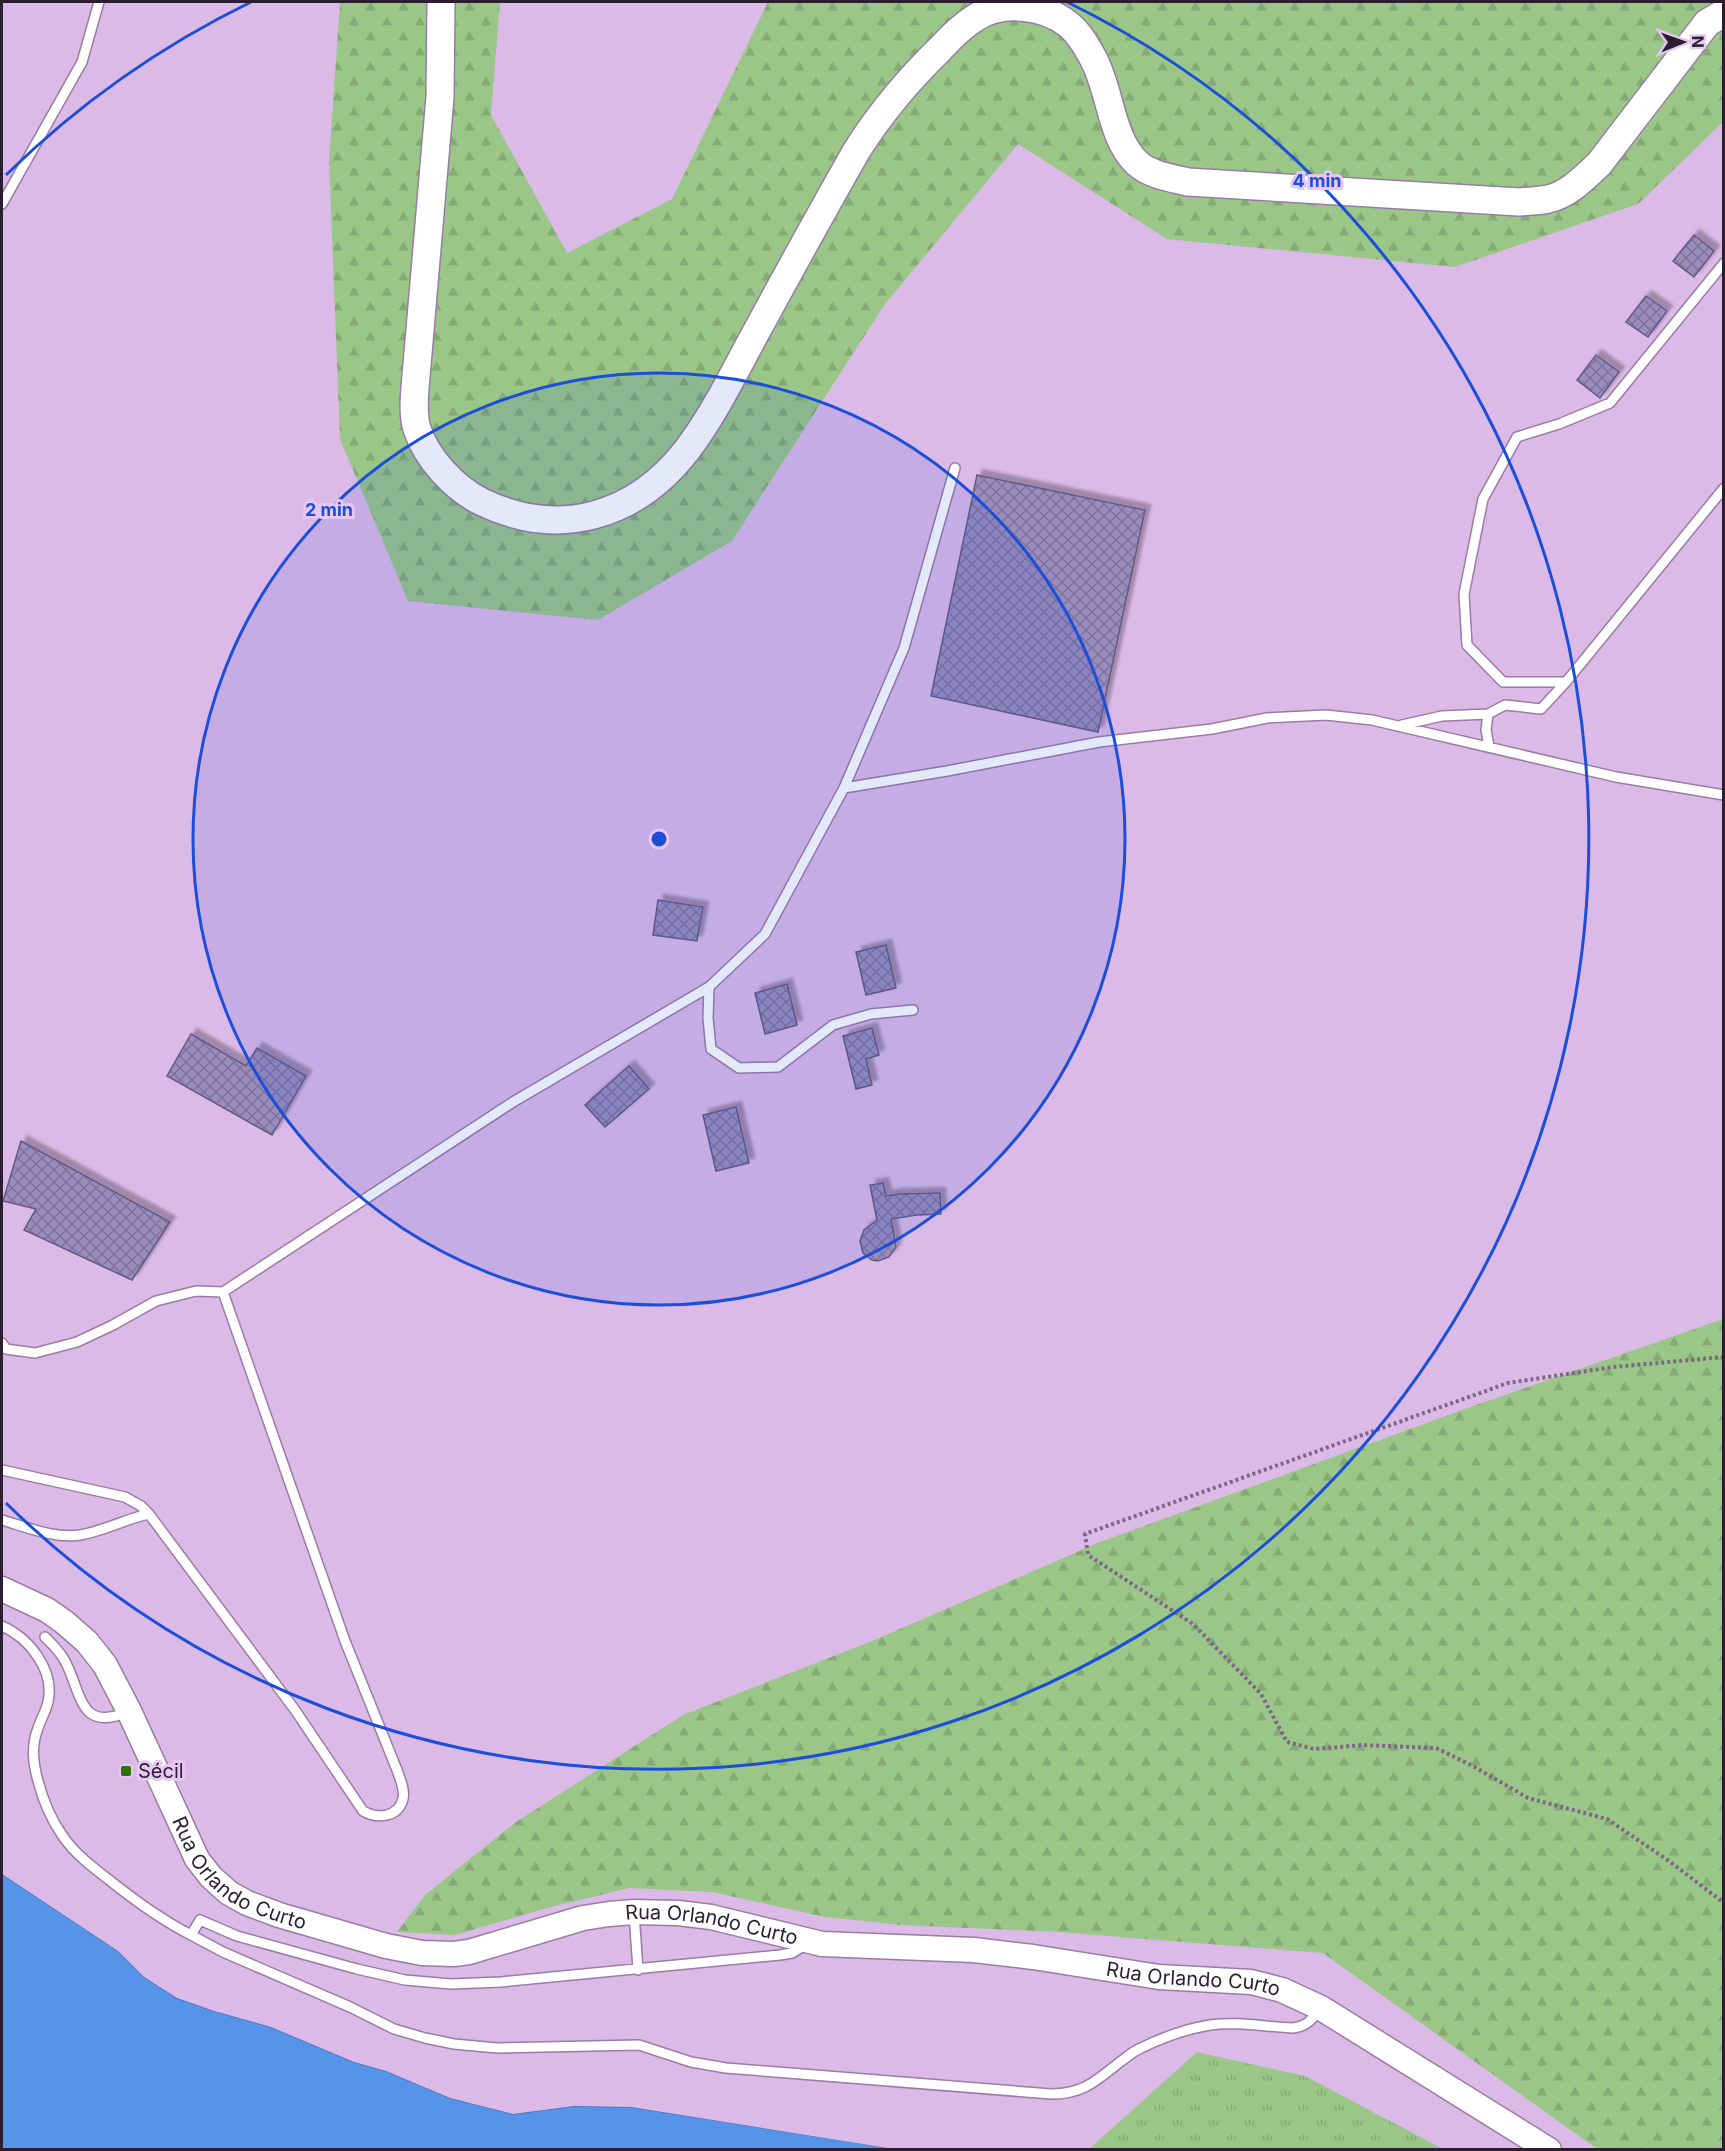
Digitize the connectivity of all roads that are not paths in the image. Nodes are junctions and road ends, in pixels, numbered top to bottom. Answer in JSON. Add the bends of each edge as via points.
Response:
{"nodes":[{"id":1,"x":99,"y":2,"type":"edge"},
{"id":2,"x":441,"y":2,"type":"edge"},
{"id":3,"x":1724,"y":13,"type":"edge"},
{"id":4,"x":2,"y":204,"type":"edge"},
{"id":5,"x":1724,"y":263,"type":"edge"},
{"id":6,"x":955,"y":468,"type":"dead end"},
{"id":7,"x":1724,"y":488,"type":"edge"},
{"id":8,"x":1566,"y":682,"type":"junction"},
{"id":9,"x":1488,"y":714,"type":"junction"},
{"id":10,"x":1398,"y":726,"type":"junction"},
{"id":11,"x":1489,"y":746,"type":"junction"},
{"id":12,"x":844,"y":788,"type":"junction"},
{"id":13,"x":1724,"y":795,"type":"edge"},
{"id":14,"x":709,"y":987,"type":"junction"},
{"id":15,"x":913,"y":1011,"type":"dead end"},
{"id":16,"x":223,"y":1292,"type":"junction"},
{"id":17,"x":2,"y":1343,"type":"edge"},
{"id":18,"x":2,"y":1470,"type":"edge"},
{"id":19,"x":149,"y":1514,"type":"junction"},
{"id":20,"x":2,"y":1520,"type":"edge"},
{"id":21,"x":3,"y":1590,"type":"edge"},
{"id":22,"x":2,"y":1626,"type":"edge"},
{"id":23,"x":45,"y":1637,"type":"dead end"},
{"id":24,"x":129,"y":1711,"type":"junction"},
{"id":25,"x":634,"y":1912,"type":"junction"},
{"id":26,"x":191,"y":1935,"type":"junction"},
{"id":27,"x":809,"y":1942,"type":"junction"},
{"id":28,"x":638,"y":1970,"type":"junction"},
{"id":29,"x":1321,"y":2008,"type":"junction"},
{"id":30,"x":1549,"y":2150,"type":"edge"}],
"edges":[{"from":1,"to":4,"type":"lane","via":[[82,62]]},
{"from":2,"to":3,"type":"main road","via":[[440,97],[415,388],[417,429],[443,471],[467,493],[503,511],[555,521],[588,517],[622,503],[654,484],[677,462],[707,420],[873,124],[962,26],[986,12],[1032,8],[1069,25],[1094,60],[1124,144],[1136,162],[1155,173],[1188,182],[1519,202],[1559,195],[1586,176],[1707,23]]},
{"from":5,"to":8,"type":"lane","via":[[1610,403],[1517,437],[1483,499],[1464,594],[1467,645],[1503,681]]},
{"from":6,"to":12,"type":"lane","via":[[904,648]]},
{"from":7,"to":8,"type":"lane"},
{"from":8,"to":9,"type":"lane","via":[[1541,709],[1505,705]]},
{"from":9,"to":10,"type":"lane","via":[[1442,716]]},
{"from":9,"to":11,"type":"lane"},
{"from":10,"to":11,"type":"lane"},
{"from":10,"to":12,"type":"lane","via":[[1326,715],[1267,718],[1212,729],[1099,742]]},
{"from":11,"to":13,"type":"lane","via":[[1616,777]]},
{"from":12,"to":14,"type":"lane","via":[[765,934]]},
{"from":14,"to":15,"type":"lane","via":[[711,1049],[739,1068],[778,1067],[833,1025],[871,1014]]},
{"from":14,"to":16,"type":"lane","via":[[513,1102]]},
{"from":16,"to":17,"type":"lane","via":[[196,1291],[156,1302],[77,1342],[35,1353],[6,1348]]},
{"from":16,"to":19,"type":"lane","via":[[345,1641],[403,1786],[403,1798],[394,1812],[380,1817],[363,1810],[295,1710]]},
{"from":18,"to":19,"type":"lane","via":[[125,1497]]},
{"from":19,"to":20,"type":"lane","via":[[79,1535],[43,1532]]},
{"from":21,"to":24,"type":"main road","name":"Rua Orlando Curto","via":[[47,1610],[76,1632],[105,1665]]},
{"from":22,"to":26,"type":"lane","via":[[29,1645],[41,1660],[47,1678],[48,1702],[37,1728],[33,1758],[51,1819],[77,1855],[164,1922]]},
{"from":23,"to":24,"type":"lane","via":[[58,1649],[92,1715],[106,1719]]},
{"from":24,"to":25,"type":"main road","name":"Rua Orlando Curto","via":[[197,1859],[211,1877],[247,1904],[386,1946],[440,1954],[469,1952],[583,1918]]},
{"from":25,"to":27,"type":"main road","name":"Rua Orlando Curto","via":[[711,1917]]},
{"from":25,"to":28,"type":"lane"},
{"from":26,"to":28,"type":"lane","via":[[200,1920],[237,1936],[357,1969],[440,1983]]},
{"from":26,"to":29,"type":"lane","via":[[394,2029],[454,2044],[497,2048],[639,2045],[691,2062],[726,2068],[1051,2094],[1082,2089],[1136,2050],[1173,2035],[1211,2025],[1302,2027]]},
{"from":27,"to":28,"type":"lane","via":[[803,1948],[780,1955]]},
{"from":27,"to":29,"type":"main road","name":"Rua Orlando Curto","via":[[864,1948],[974,1950],[1159,1977],[1251,1982],[1282,1990]]},
{"from":29,"to":30,"type":"main road","name":"Rua Orlando Curto"}]}
